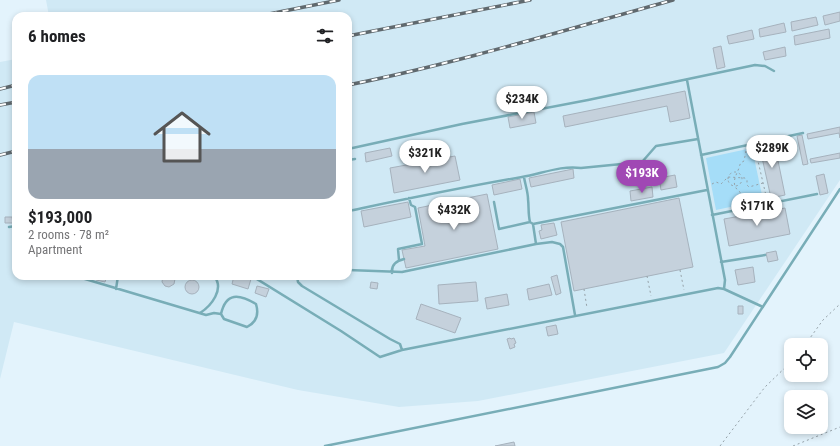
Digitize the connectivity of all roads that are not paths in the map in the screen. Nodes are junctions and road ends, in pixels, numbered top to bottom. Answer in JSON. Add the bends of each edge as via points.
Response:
{"nodes":[{"id":1,"x":774,"y":71,"type":"dead end"},
{"id":2,"x":687,"y":80,"type":"junction"},
{"id":3,"x":803,"y":133,"type":"dead end"},
{"id":4,"x":698,"y":139,"type":"junction"},
{"id":5,"x":352,"y":148,"type":"edge"},
{"id":6,"x":702,"y":154,"type":"junction"},
{"id":7,"x":356,"y":159,"type":"dead end"},
{"id":8,"x":352,"y":160,"type":"edge"},
{"id":9,"x":524,"y":177,"type":"junction"},
{"id":10,"x":707,"y":188,"type":"junction"},
{"id":11,"x":840,"y":190,"type":"edge"},
{"id":12,"x":817,"y":194,"type":"dead end"},
{"id":13,"x":409,"y":198,"type":"junction"},
{"id":14,"x":494,"y":202,"type":"dead end"},
{"id":15,"x":352,"y":210,"type":"edge"},
{"id":16,"x":712,"y":215,"type":"junction"},
{"id":17,"x":531,"y":223,"type":"junction"},
{"id":18,"x":9,"y":227,"type":"dead end"},
{"id":19,"x":12,"y":227,"type":"edge"},
{"id":20,"x":536,"y":244,"type":"junction"},
{"id":21,"x":765,"y":255,"type":"dead end"},
{"id":22,"x":404,"y":259,"type":"dead end"},
{"id":23,"x":399,"y":260,"type":"junction"},
{"id":24,"x":721,"y":262,"type":"junction"},
{"id":25,"x":352,"y":270,"type":"edge"},
{"id":26,"x":392,"y":273,"type":"junction"},
{"id":27,"x":88,"y":280,"type":"edge"},
{"id":28,"x":117,"y":280,"type":"edge"},
{"id":29,"x":217,"y":280,"type":"edge"},
{"id":30,"x":258,"y":280,"type":"edge"},
{"id":31,"x":298,"y":280,"type":"edge"},
{"id":32,"x":116,"y":289,"type":"junction"},
{"id":33,"x":724,"y":289,"type":"junction"},
{"id":34,"x":763,"y":307,"type":"junction"},
{"id":35,"x":200,"y":313,"type":"junction"},
{"id":36,"x":221,"y":314,"type":"junction"},
{"id":37,"x":575,"y":315,"type":"junction"},
{"id":38,"x":402,"y":350,"type":"junction"},
{"id":39,"x":325,"y":446,"type":"edge"}],
"edges":[{"from":1,"to":2,"type":"lane","via":[[765,66],[755,65]]},
{"from":2,"to":4,"type":"lane"},
{"from":2,"to":5,"type":"lane"},
{"from":3,"to":6,"type":"lane"},
{"from":4,"to":6,"type":"lane"},
{"from":4,"to":9,"type":"lane","via":[[656,146],[642,162],[629,165],[564,167]]},
{"from":6,"to":10,"type":"lane"},
{"from":7,"to":8,"type":"lane"},
{"from":9,"to":13,"type":"lane"},
{"from":9,"to":17,"type":"lane"},
{"from":10,"to":16,"type":"lane"},
{"from":10,"to":17,"type":"lane"},
{"from":11,"to":34,"type":"lane"},
{"from":12,"to":16,"type":"lane"},
{"from":13,"to":15,"type":"lane"},
{"from":13,"to":23,"type":"lane","via":[[411,205],[415,207],[422,244],[398,250]]},
{"from":14,"to":17,"type":"lane","via":[[499,229]]},
{"from":16,"to":24,"type":"lane"},
{"from":17,"to":20,"type":"lane"},
{"from":18,"to":19,"type":"lane"},
{"from":20,"to":26,"type":"lane"},
{"from":20,"to":37,"type":"lane","via":[[552,242],[563,247]]},
{"from":21,"to":24,"type":"lane"},
{"from":22,"to":23,"type":"lane"},
{"from":23,"to":26,"type":"lane","via":[[394,264]]},
{"from":24,"to":33,"type":"lane"},
{"from":25,"to":26,"type":"lane"},
{"from":27,"to":32,"type":"lane"},
{"from":28,"to":32,"type":"lane"},
{"from":29,"to":35,"type":"lane","via":[[218,290],[214,301]]},
{"from":30,"to":38,"type":"lane","via":[[380,357]]},
{"from":31,"to":38,"type":"lane","via":[[302,286],[400,344]]},
{"from":32,"to":35,"type":"lane"},
{"from":33,"to":34,"type":"lane"},
{"from":33,"to":37,"type":"lane","via":[[718,288]]},
{"from":34,"to":39,"type":"lane","via":[[730,357],[718,367]]},
{"from":35,"to":36,"type":"lane"},
{"from":36,"to":36,"type":"lane","via":[[224,319],[247,327],[253,324],[258,309],[251,301],[236,296],[225,302]]},
{"from":37,"to":38,"type":"lane"}]}
